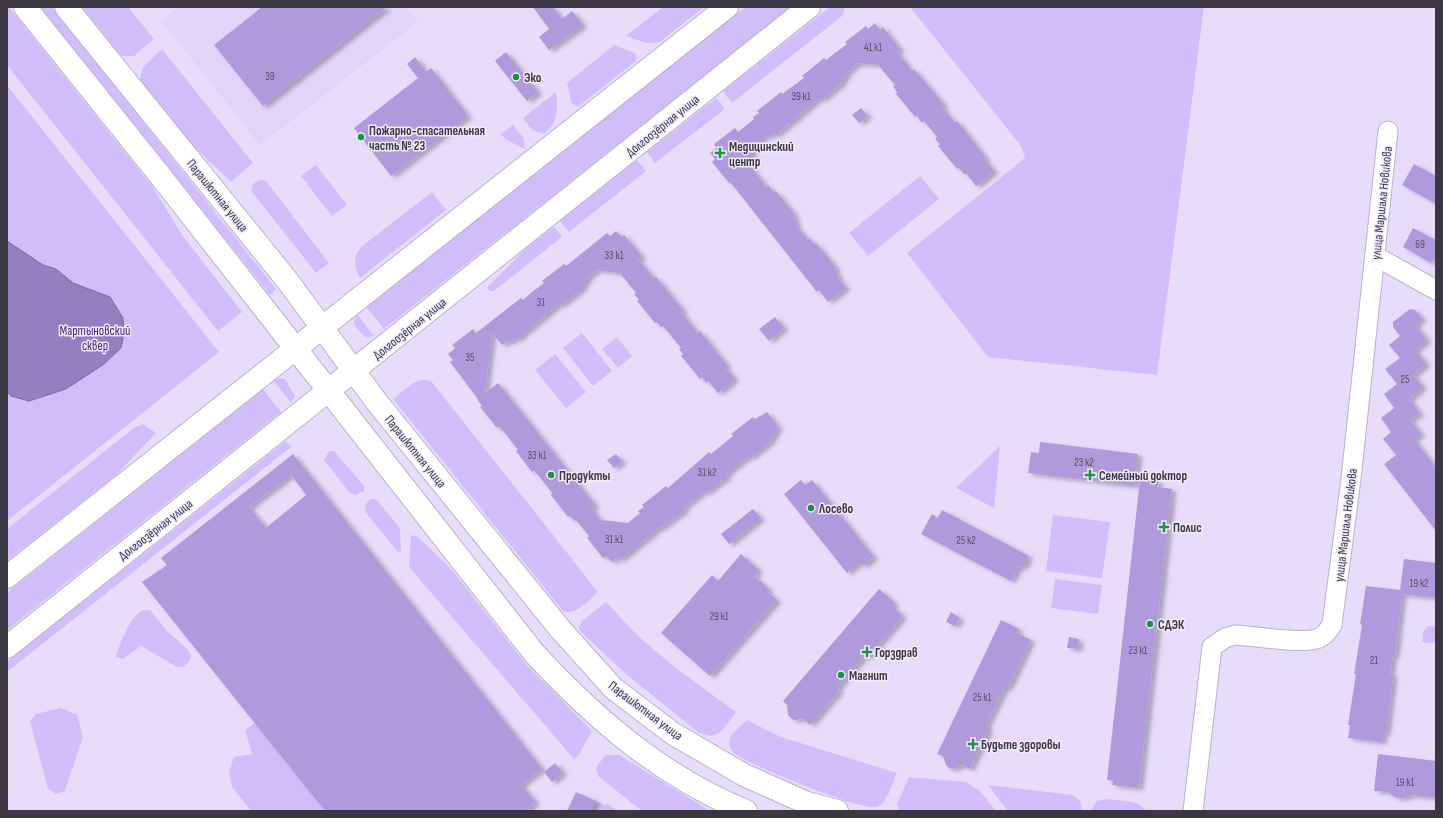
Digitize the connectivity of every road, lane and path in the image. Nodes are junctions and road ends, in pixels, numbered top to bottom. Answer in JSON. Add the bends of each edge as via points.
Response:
{"nodes":[{"id":1,"x":25,"y":7,"type":"edge"},
{"id":2,"x":66,"y":7,"type":"edge"},
{"id":3,"x":727,"y":7,"type":"edge"},
{"id":4,"x":809,"y":7,"type":"edge"},
{"id":5,"x":1388,"y":131,"type":"dead end"},
{"id":6,"x":1375,"y":256,"type":"junction"},
{"id":7,"x":1436,"y":290,"type":"edge"},
{"id":8,"x":322,"y":327,"type":"junction"},
{"id":9,"x":294,"y":348,"type":"junction"},
{"id":10,"x":354,"y":371,"type":"junction"},
{"id":11,"x":329,"y":391,"type":"junction"},
{"id":12,"x":7,"y":577,"type":"edge"},
{"id":13,"x":7,"y":647,"type":"edge"},
{"id":14,"x":746,"y":811,"type":"edge"},
{"id":15,"x":836,"y":811,"type":"edge"},
{"id":16,"x":1193,"y":811,"type":"edge"}],
"edges":[{"from":1,"to":9,"type":"main road"},
{"from":2,"to":8,"type":"main road","name":"Парашютная улица","via":[[287,280]]},
{"from":3,"to":8,"type":"main road"},
{"from":4,"to":10,"type":"main road","name":"Долгоозёрная улица"},
{"from":5,"to":6,"type":"street","name":"улица Маршала Новикова"},
{"from":6,"to":7,"type":"street"},
{"from":6,"to":16,"type":"street","name":"улица Маршала Новикова","via":[[1346,524],[1332,625],[1326,634],[1316,639],[1234,635],[1224,638],[1212,647]]},
{"from":8,"to":9,"type":"main road"},
{"from":8,"to":10,"type":"main road","name":"Парашютная улица"},
{"from":9,"to":11,"type":"main road"},
{"from":9,"to":12,"type":"main road"},
{"from":10,"to":11,"type":"main road","name":"Долгоозёрная улица"},
{"from":10,"to":15,"type":"main road","name":"Парашютная улица","via":[[561,630],[613,688],[672,733],[744,775],[807,803]]},
{"from":11,"to":13,"type":"main road","name":"Долгоозёрная улица"},
{"from":11,"to":14,"type":"main road","via":[[534,653],[561,683],[603,723],[657,763],[726,803]]}]}
